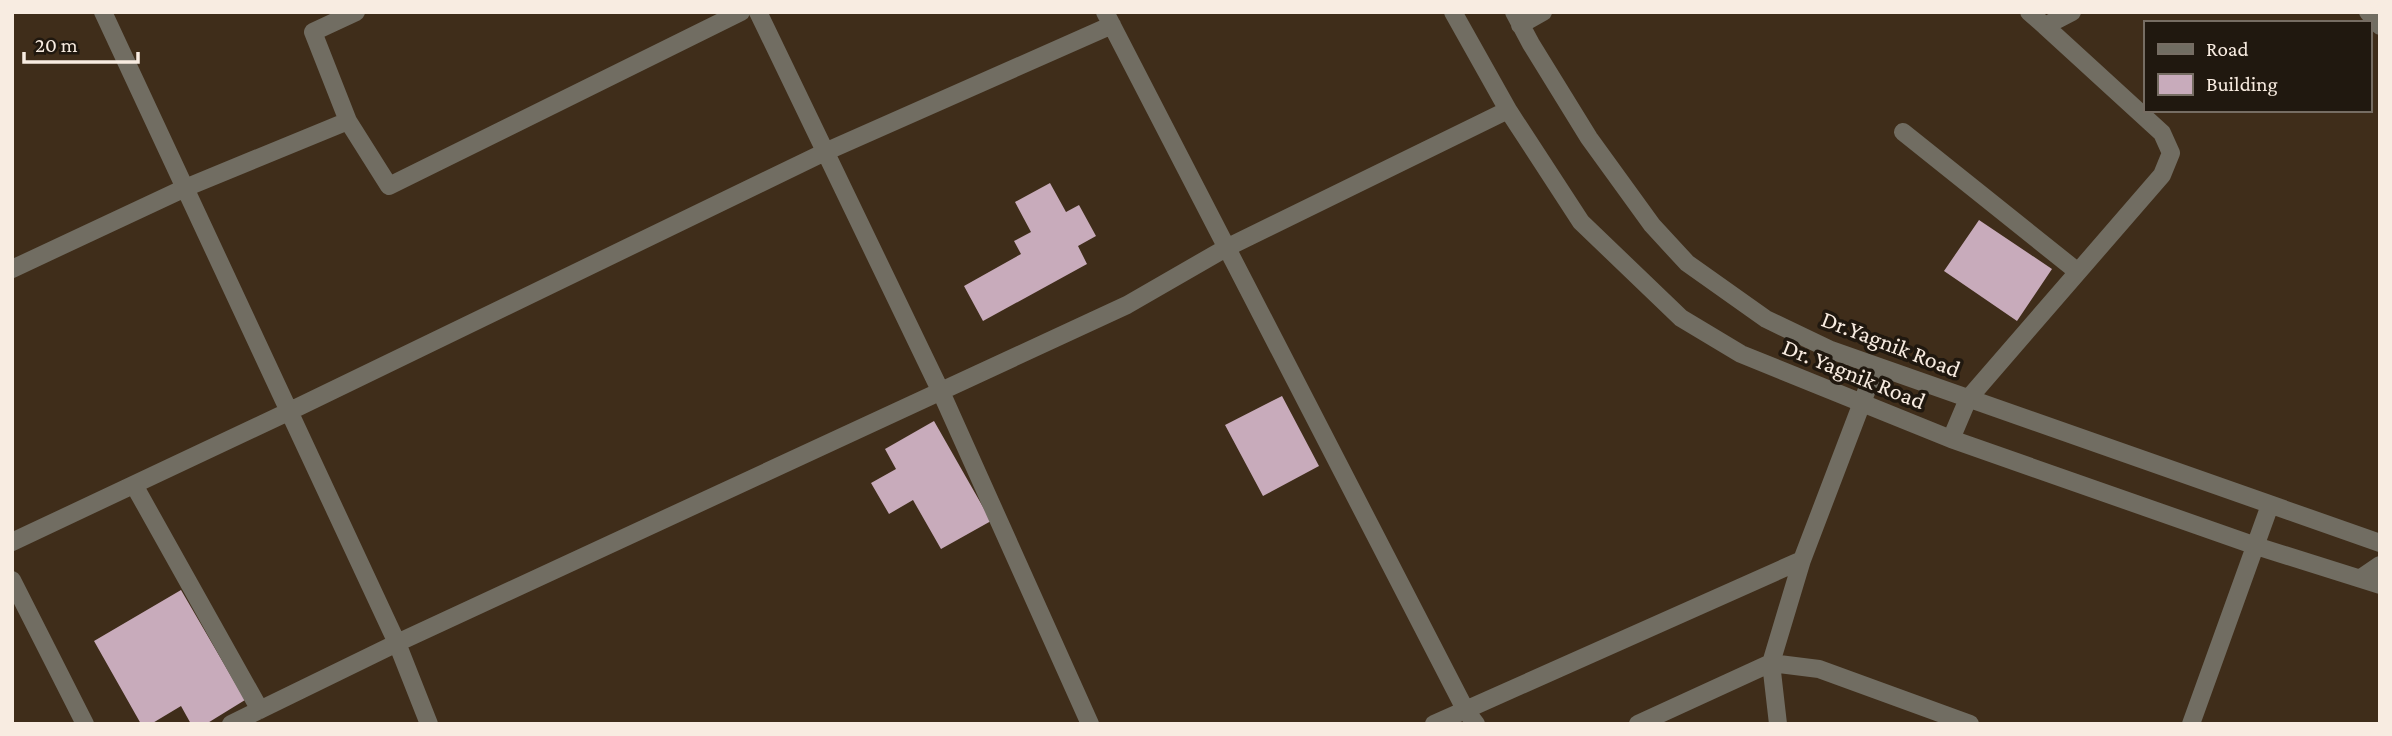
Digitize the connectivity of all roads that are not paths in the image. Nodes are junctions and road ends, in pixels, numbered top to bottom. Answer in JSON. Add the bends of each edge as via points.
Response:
{"nodes":[{"id":1,"x":103,"y":12,"type":"edge"},
{"id":2,"x":355,"y":12,"type":"edge"},
{"id":3,"x":741,"y":12,"type":"edge"},
{"id":4,"x":758,"y":12,"type":"edge"},
{"id":5,"x":1453,"y":12,"type":"edge"},
{"id":6,"x":1544,"y":12,"type":"edge"},
{"id":7,"x":2029,"y":12,"type":"edge"},
{"id":8,"x":2072,"y":12,"type":"edge"},
{"id":9,"x":2368,"y":12,"type":"edge"},
{"id":10,"x":1517,"y":18,"type":"edge"},
{"id":11,"x":1109,"y":19,"type":"edge"},
{"id":12,"x":2045,"y":26,"type":"junction"},
{"id":13,"x":2380,"y":26,"type":"edge"},
{"id":14,"x":1508,"y":110,"type":"junction"},
{"id":15,"x":348,"y":121,"type":"junction"},
{"id":16,"x":1903,"y":132,"type":"dead end"},
{"id":17,"x":825,"y":152,"type":"junction"},
{"id":18,"x":185,"y":188,"type":"junction"},
{"id":19,"x":1226,"y":248,"type":"junction"},
{"id":20,"x":12,"y":269,"type":"edge"},
{"id":21,"x":2078,"y":272,"type":"junction"},
{"id":22,"x":1876,"y":366,"type":"junction"},
{"id":23,"x":941,"y":391,"type":"junction"},
{"id":24,"x":1968,"y":399,"type":"junction"},
{"id":25,"x":1861,"y":403,"type":"junction"},
{"id":26,"x":290,"y":411,"type":"junction"},
{"id":27,"x":1951,"y":439,"type":"junction"},
{"id":28,"x":134,"y":485,"type":"junction"},
{"id":29,"x":2270,"y":505,"type":"junction"},
{"id":30,"x":12,"y":542,"type":"edge"},
{"id":31,"x":2380,"y":543,"type":"edge"},
{"id":32,"x":2256,"y":546,"type":"junction"},
{"id":33,"x":1802,"y":560,"type":"junction"},
{"id":34,"x":2380,"y":565,"type":"edge"},
{"id":35,"x":2361,"y":578,"type":"junction"},
{"id":36,"x":12,"y":580,"type":"edge"},
{"id":37,"x":2380,"y":585,"type":"edge"},
{"id":38,"x":397,"y":643,"type":"junction"},
{"id":39,"x":1771,"y":663,"type":"junction"},
{"id":40,"x":260,"y":709,"type":"junction"},
{"id":41,"x":1471,"y":717,"type":"edge"},
{"id":42,"x":85,"y":724,"type":"edge"},
{"id":43,"x":231,"y":724,"type":"edge"},
{"id":44,"x":429,"y":724,"type":"edge"},
{"id":45,"x":1090,"y":724,"type":"edge"},
{"id":46,"x":1434,"y":724,"type":"edge"},
{"id":47,"x":1638,"y":724,"type":"edge"},
{"id":48,"x":1777,"y":724,"type":"edge"},
{"id":49,"x":1970,"y":724,"type":"edge"},
{"id":50,"x":2191,"y":724,"type":"edge"}],
"edges":[{"from":1,"to":18,"type":"street"},
{"from":2,"to":15,"type":"street","via":[[313,32]]},
{"from":3,"to":15,"type":"street","via":[[389,186]]},
{"from":4,"to":17,"type":"street"},
{"from":5,"to":14,"type":"street","name":"Dr. Yagnik Road"},
{"from":6,"to":10,"type":"street"},
{"from":7,"to":12,"type":"street"},
{"from":8,"to":12,"type":"street"},
{"from":9,"to":13,"type":"street"},
{"from":10,"to":22,"type":"street","name":"Dr.Yagnik Road","via":[[1589,138],[1652,225],[1687,263],[1766,318]]},
{"from":11,"to":17,"type":"street"},
{"from":11,"to":19,"type":"street"},
{"from":12,"to":21,"type":"street","via":[[2162,133],[2171,153],[2162,175]]},
{"from":14,"to":19,"type":"street"},
{"from":14,"to":25,"type":"street","name":"Dr. Yagnik Road","via":[[1581,222],[1681,318],[1741,354]]},
{"from":15,"to":18,"type":"street"},
{"from":16,"to":21,"type":"street"},
{"from":17,"to":23,"type":"street"},
{"from":17,"to":26,"type":"street"},
{"from":18,"to":20,"type":"street"},
{"from":18,"to":26,"type":"street"},
{"from":19,"to":23,"type":"street","via":[[1127,305]]},
{"from":19,"to":41,"type":"street"},
{"from":21,"to":24,"type":"street"},
{"from":22,"to":24,"type":"street","name":"Dr.Yagnik Road"},
{"from":22,"to":25,"type":"street"},
{"from":23,"to":38,"type":"street"},
{"from":23,"to":45,"type":"street"},
{"from":24,"to":27,"type":"street"},
{"from":24,"to":29,"type":"street","name":"Dr.Yagnik Road"},
{"from":25,"to":27,"type":"street","name":"Dr. Yagnik Road"},
{"from":25,"to":33,"type":"street"},
{"from":26,"to":28,"type":"street"},
{"from":26,"to":38,"type":"street"},
{"from":27,"to":32,"type":"street","name":"Dr. Yagnik Road"},
{"from":28,"to":30,"type":"street"},
{"from":28,"to":40,"type":"street"},
{"from":29,"to":31,"type":"street","name":"Dr.Yagnik Road"},
{"from":29,"to":32,"type":"street"},
{"from":32,"to":35,"type":"street","name":"Dr. Yagnik Road"},
{"from":32,"to":50,"type":"street"},
{"from":33,"to":39,"type":"street"},
{"from":33,"to":41,"type":"street"},
{"from":34,"to":35,"type":"street"},
{"from":35,"to":37,"type":"street","name":"Dr. Yagnik Road"},
{"from":36,"to":42,"type":"street"},
{"from":38,"to":40,"type":"street"},
{"from":38,"to":44,"type":"street"},
{"from":39,"to":47,"type":"street"},
{"from":39,"to":48,"type":"street"},
{"from":39,"to":49,"type":"street","via":[[1819,669]]},
{"from":40,"to":43,"type":"street"},
{"from":41,"to":46,"type":"street"}]}
